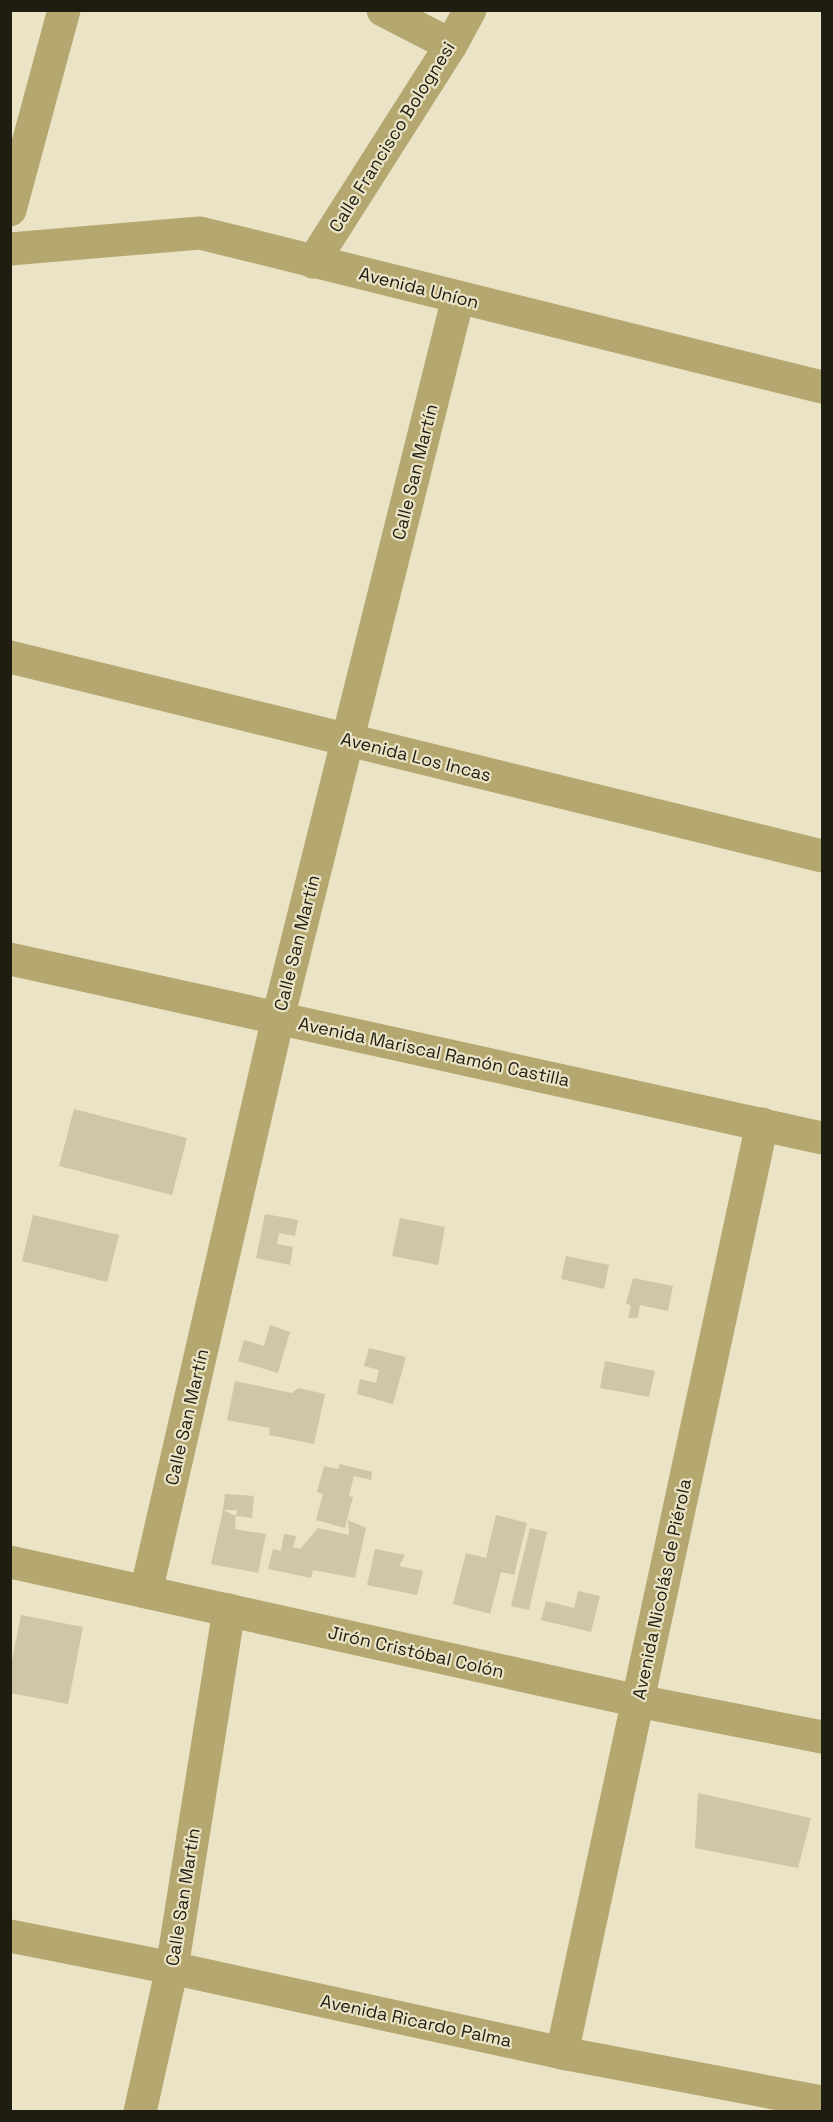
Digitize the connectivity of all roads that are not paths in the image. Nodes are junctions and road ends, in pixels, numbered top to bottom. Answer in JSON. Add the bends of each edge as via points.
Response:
{"nodes":[{"id":1,"x":64,"y":10,"type":"edge"},
{"id":2,"x":383,"y":10,"type":"edge"},
{"id":3,"x":470,"y":10,"type":"edge"},
{"id":4,"x":451,"y":45,"type":"junction"},
{"id":5,"x":10,"y":210,"type":"edge"},
{"id":6,"x":10,"y":249,"type":"edge"},
{"id":7,"x":313,"y":262,"type":"junction"},
{"id":8,"x":458,"y":298,"type":"junction"},
{"id":9,"x":822,"y":387,"type":"edge"},
{"id":10,"x":10,"y":657,"type":"edge"},
{"id":11,"x":347,"y":740,"type":"junction"},
{"id":12,"x":822,"y":856,"type":"edge"},
{"id":13,"x":10,"y":959,"type":"edge"},
{"id":14,"x":278,"y":1018,"type":"junction"},
{"id":15,"x":762,"y":1124,"type":"junction"},
{"id":16,"x":822,"y":1138,"type":"edge"},
{"id":17,"x":10,"y":1562,"type":"edge"},
{"id":18,"x":147,"y":1592,"type":"junction"},
{"id":19,"x":229,"y":1610,"type":"junction"},
{"id":20,"x":638,"y":1701,"type":"junction"},
{"id":21,"x":822,"y":1737,"type":"edge"},
{"id":22,"x":10,"y":1936,"type":"edge"},
{"id":23,"x":172,"y":1968,"type":"junction"},
{"id":24,"x":562,"y":2053,"type":"junction"},
{"id":25,"x":822,"y":2102,"type":"edge"},
{"id":26,"x":140,"y":2112,"type":"edge"}],
"edges":[{"from":1,"to":5,"type":"street"},
{"from":2,"to":4,"type":"street"},
{"from":3,"to":4,"type":"street","name":"Calle Francisco Bolognesi"},
{"from":4,"to":7,"type":"street","name":"Calle Francisco Bolognesi"},
{"from":6,"to":7,"type":"street","name":"Avenida Uníon","via":[[200,233]]},
{"from":7,"to":8,"type":"street","name":"Avenida Uníon"},
{"from":8,"to":9,"type":"street","name":"Avenida Uníon"},
{"from":8,"to":11,"type":"street","name":"Calle San Martín"},
{"from":10,"to":11,"type":"street","name":"Avenida Los Incas"},
{"from":11,"to":12,"type":"street","name":"Avenida Los Incas"},
{"from":11,"to":14,"type":"street","name":"Calle San Martín"},
{"from":13,"to":14,"type":"street","name":"Avenida Mariscal Ramón Castilla"},
{"from":14,"to":15,"type":"street","name":"Avenida Mariscal Ramón Castilla"},
{"from":14,"to":18,"type":"street","name":"Calle San Martín"},
{"from":15,"to":16,"type":"street","name":"Avenida Mariscal Ramón Castilla"},
{"from":15,"to":20,"type":"street","name":"Avenida Nicolás de Piérola"},
{"from":17,"to":18,"type":"street","name":"Jirón Cristóbal Colón"},
{"from":18,"to":19,"type":"street","name":"Jirón Cristóbal Colón"},
{"from":19,"to":20,"type":"street","name":"Jirón Cristóbal Colón"},
{"from":19,"to":23,"type":"street","name":"Calle San Martín"},
{"from":20,"to":21,"type":"street","name":"Jirón Cristóbal Colón"},
{"from":20,"to":24,"type":"street","name":"Avenida Nicolás de Piérola"},
{"from":22,"to":23,"type":"street","name":"Avenida Ricardo Palma"},
{"from":23,"to":24,"type":"street","name":"Avenida Ricardo Palma"},
{"from":23,"to":26,"type":"street","name":"Calle San Martín"},
{"from":24,"to":25,"type":"street","name":"Avenida Ricardo Palma"}]}
